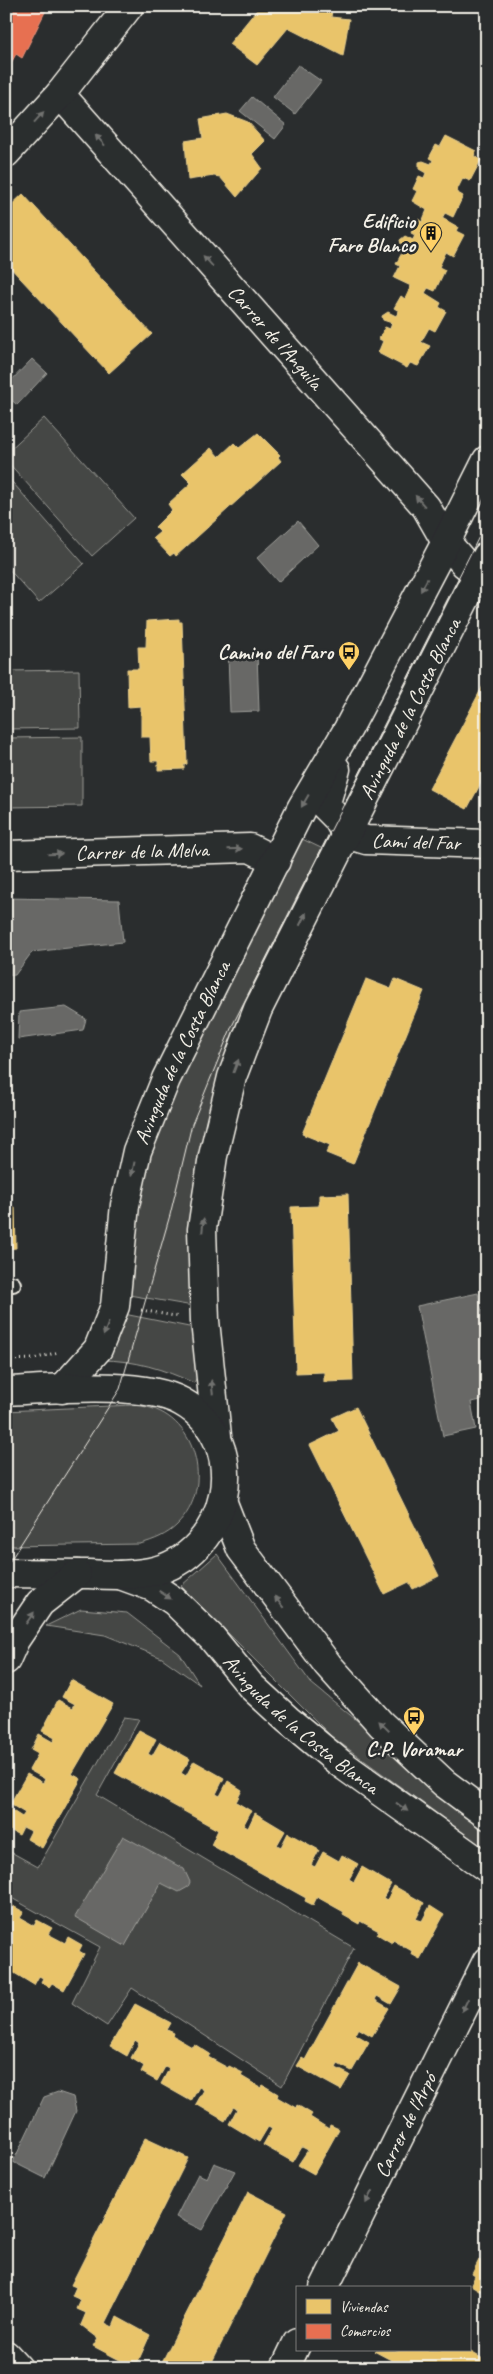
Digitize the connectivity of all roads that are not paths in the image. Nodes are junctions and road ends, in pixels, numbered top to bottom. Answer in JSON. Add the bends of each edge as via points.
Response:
{"nodes":[{"id":1,"x":129,"y":6,"type":"edge"},
{"id":2,"x":60,"y":94,"type":"junction"},
{"id":3,"x":6,"y":153,"type":"edge"},
{"id":4,"x":487,"y":460,"type":"edge"},
{"id":5,"x":446,"y":542,"type":"junction"},
{"id":6,"x":484,"y":571,"type":"edge"},
{"id":7,"x":348,"y":729,"type":"junction"},
{"id":8,"x":346,"y":834,"type":"junction"},
{"id":9,"x":487,"y":844,"type":"edge"},
{"id":10,"x":6,"y":855,"type":"edge"},
{"id":11,"x":276,"y":861,"type":"junction"},
{"id":12,"x":62,"y":1389,"type":"junction"},
{"id":13,"x":6,"y":1391,"type":"edge"},
{"id":14,"x":217,"y":1436,"type":"junction"},
{"id":15,"x":223,"y":1503,"type":"junction"},
{"id":16,"x":6,"y":1572,"type":"edge"},
{"id":17,"x":77,"y":1574,"type":"junction"},
{"id":18,"x":120,"y":1575,"type":"junction"},
{"id":19,"x":6,"y":1660,"type":"edge"},
{"id":20,"x":487,"y":1815,"type":"edge"},
{"id":21,"x":487,"y":1868,"type":"edge"},
{"id":22,"x":487,"y":1961,"type":"edge"},
{"id":23,"x":325,"y":2286,"type":"edge"},
{"id":24,"x":296,"y":2345,"type":"edge"},
{"id":25,"x":6,"y":2355,"type":"edge"},
{"id":26,"x":18,"y":2368,"type":"edge"},
{"id":27,"x":285,"y":2368,"type":"edge"}],
"edges":[{"from":1,"to":2,"type":"street"},
{"from":3,"to":2,"type":"street","one_way":true},
{"from":5,"to":2,"type":"street","name":"Carrer de l'Anguila","one_way":true,"via":[[426,507]]},
{"from":4,"to":5,"type":"street","name":"Avinguda de la Costa Blanca"},
{"from":5,"to":6,"type":"street","name":"Carrer de l'Anguila","via":[[465,564]]},
{"from":5,"to":7,"type":"street","name":"Avinguda de la Costa Blanca","one_way":true},
{"from":6,"to":8,"type":"street","name":"Avinguda de la Costa Blanca"},
{"from":7,"to":8,"type":"street","name":"Avinguda de la Costa Blanca","via":[[325,806]]},
{"from":7,"to":11,"type":"street","name":"Avinguda de la Costa Blanca","one_way":true,"via":[[302,807]]},
{"from":8,"to":9,"type":"street","name":"Camí del Far","via":[[366,840]]},
{"from":14,"to":8,"type":"street","name":"Avinguda de la Costa Blanca","one_way":true,"via":[[205,1321],[202,1230],[213,1156],[232,1077],[258,1009]]},
{"from":10,"to":11,"type":"street","name":"Carrer de la Melva","one_way":true,"via":[[250,848]]},
{"from":11,"to":12,"type":"street","name":"Avinguda de la Costa Blanca","one_way":true,"via":[[166,1079],[137,1151],[125,1205],[114,1306],[98,1349]]},
{"from":12,"to":13,"type":"street"},
{"from":12,"to":14,"type":"street","via":[[158,1392],[182,1401],[200,1414]]},
{"from":14,"to":15,"type":"street","via":[[226,1471]]},
{"from":15,"to":18,"type":"street","via":[[198,1545],[172,1564],[150,1572]]},
{"from":20,"to":15,"type":"street","one_way":true,"via":[[444,1783],[381,1724],[328,1665],[241,1550]]},
{"from":16,"to":17,"type":"street"},
{"from":17,"to":18,"type":"street"},
{"from":19,"to":17,"type":"street","one_way":true,"via":[[15,1640],[40,1603]]},
{"from":18,"to":21,"type":"street","name":"Avinguda de la Costa Blanca","one_way":true,"via":[[153,1587],[174,1601],[212,1638],[251,1686],[288,1720],[340,1763]]},
{"from":22,"to":23,"type":"street","name":"Carrer de l'Arpó","one_way":true},
{"from":24,"to":27,"type":"street"},
{"from":25,"to":26,"type":"street"}]}
